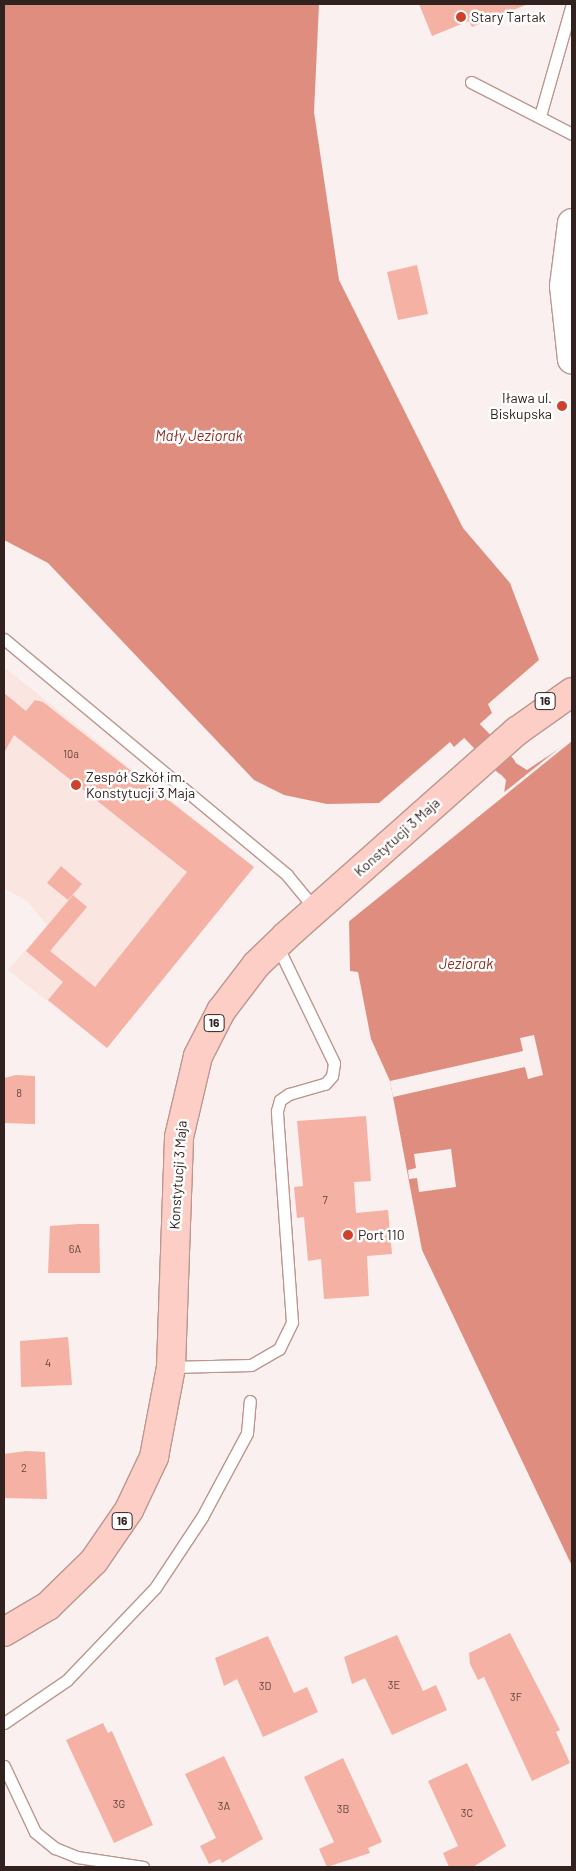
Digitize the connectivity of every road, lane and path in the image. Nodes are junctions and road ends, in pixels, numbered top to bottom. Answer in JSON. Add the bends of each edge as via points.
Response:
{"nodes":[{"id":1,"x":572,"y":4,"type":"edge"},
{"id":2,"x":471,"y":82,"type":"dead end"},
{"id":3,"x":540,"y":116,"type":"junction"},
{"id":4,"x":572,"y":134,"type":"edge"},
{"id":5,"x":572,"y":222,"type":"edge"},
{"id":6,"x":572,"y":360,"type":"edge"},
{"id":7,"x":4,"y":639,"type":"edge"},
{"id":8,"x":572,"y":671,"type":"edge"},
{"id":9,"x":572,"y":692,"type":"edge"},
{"id":10,"x":517,"y":731,"type":"junction"},
{"id":11,"x":316,"y":910,"type":"junction"},
{"id":12,"x":277,"y":945,"type":"junction"},
{"id":13,"x":171,"y":1367,"type":"junction"},
{"id":14,"x":250,"y":1401,"type":"dead end"},
{"id":15,"x":4,"y":1632,"type":"edge"},
{"id":16,"x":4,"y":1723,"type":"edge"},
{"id":17,"x":4,"y":1766,"type":"edge"},
{"id":18,"x":142,"y":1867,"type":"edge"}],
"edges":[{"from":1,"to":3,"type":"lane"},
{"from":2,"to":3,"type":"lane"},
{"from":3,"to":4,"type":"lane"},
{"from":5,"to":6,"type":"street","via":[[564,286]]},
{"from":7,"to":11,"type":"lane","via":[[287,875]]},
{"from":8,"to":10,"type":"main road","name":"Konstytucji 3 Maja","number":"16"},
{"from":9,"to":10,"type":"main road","name":"Konstytucji 3 Maja","number":"16"},
{"from":10,"to":11,"type":"main road","name":"Konstytucji 3 Maja","number":"16"},
{"from":11,"to":12,"type":"main road","name":"Konstytucji 3 Maja","number":"16"},
{"from":12,"to":13,"type":"main road","name":"Konstytucji 3 Maja","number":"16","via":[[221,1011],[198,1056],[186,1093],[176,1170]]},
{"from":12,"to":13,"type":"lane","via":[[334,1063],[332,1076],[325,1084],[289,1094],[280,1100],[277,1111],[292,1322],[279,1349],[251,1365],[218,1370]]},
{"from":13,"to":15,"type":"main road","name":"Konstytucji 3 Maja","number":"16","via":[[154,1457],[113,1536],[71,1585]]},
{"from":14,"to":16,"type":"lane","via":[[243,1439],[202,1518],[155,1588],[67,1680]]},
{"from":17,"to":18,"type":"lane","via":[[35,1832],[55,1848],[77,1858]]}]}
